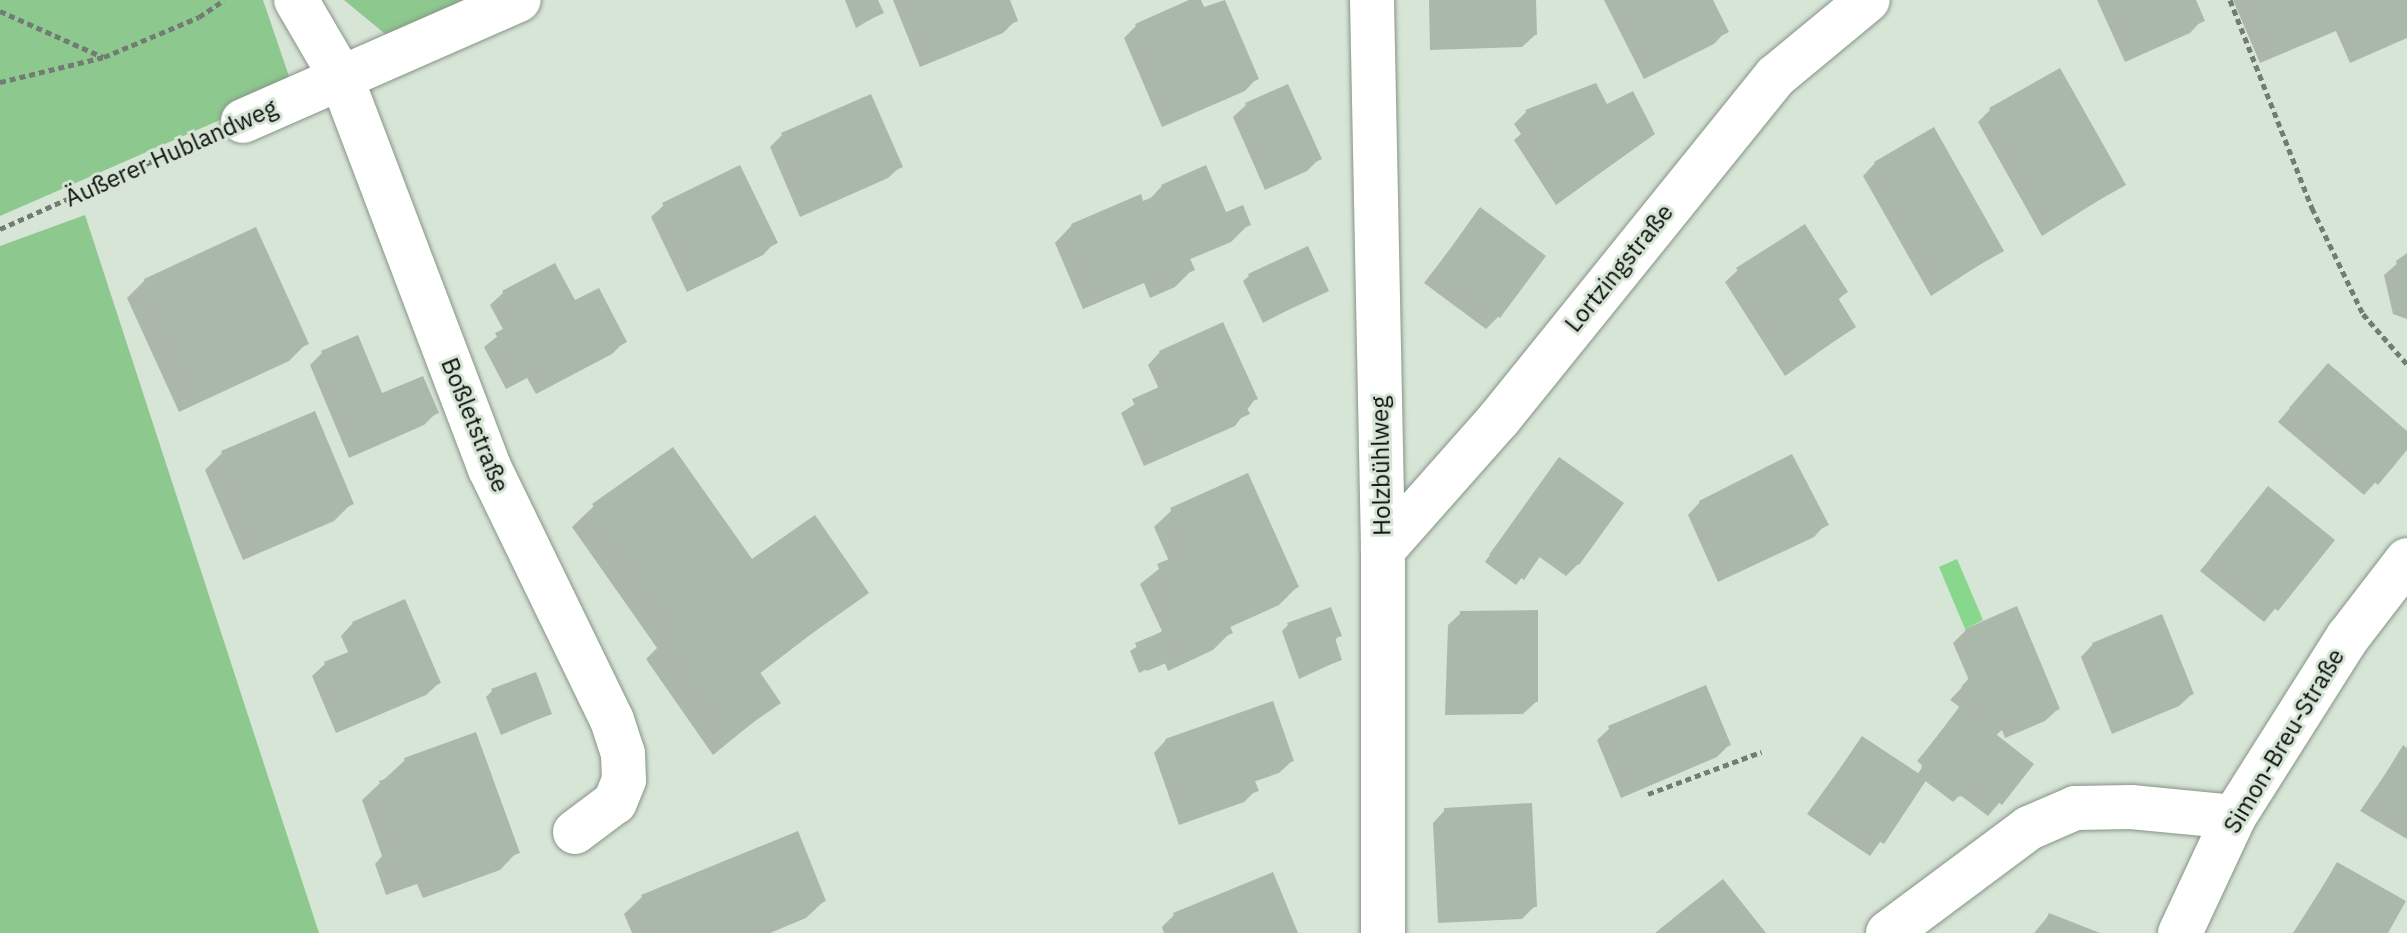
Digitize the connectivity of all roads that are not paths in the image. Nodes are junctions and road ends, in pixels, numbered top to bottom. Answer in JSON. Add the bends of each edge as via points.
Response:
{"nodes":[{"id":1,"x":296,"y":0,"type":"edge"},
{"id":2,"x":519,"y":0,"type":"edge"},
{"id":3,"x":1372,"y":0,"type":"edge"},
{"id":4,"x":1868,"y":0,"type":"edge"},
{"id":5,"x":341,"y":77,"type":"junction"},
{"id":6,"x":243,"y":121,"type":"road end"},
{"id":7,"x":1383,"y":550,"type":"junction"},
{"id":8,"x":2407,"y":560,"type":"edge"},
{"id":9,"x":2234,"y":817,"type":"junction"},
{"id":10,"x":575,"y":832,"type":"dead end"},
{"id":11,"x":1383,"y":933,"type":"edge"},
{"id":12,"x":1888,"y":933,"type":"edge"},
{"id":13,"x":2180,"y":933,"type":"edge"}],
"edges":[{"from":1,"to":5,"type":"street","name":"Boßletstraße"},
{"from":2,"to":5,"type":"street","name":"Äußerer Hublandweg"},
{"from":3,"to":7,"type":"street","name":"Holzbühlweg"},
{"from":4,"to":7,"type":"street","name":"Lortzingstraße","via":[[1776,76],[1499,419]]},
{"from":5,"to":6,"type":"street","name":"Äußerer Hublandweg"},
{"from":5,"to":10,"type":"street","name":"Boßletstraße","via":[[490,469],[612,720],[623,753],[624,780],[615,802]]},
{"from":7,"to":11,"type":"street","name":"Holzbühlweg"},
{"from":8,"to":9,"type":"street","name":"Simon-Breu-Straße","via":[[2348,637]]},
{"from":9,"to":12,"type":"street","via":[[2131,807],[2075,808],[2029,828]]},
{"from":9,"to":13,"type":"street","name":"Simon-Breu-Straße"}]}
